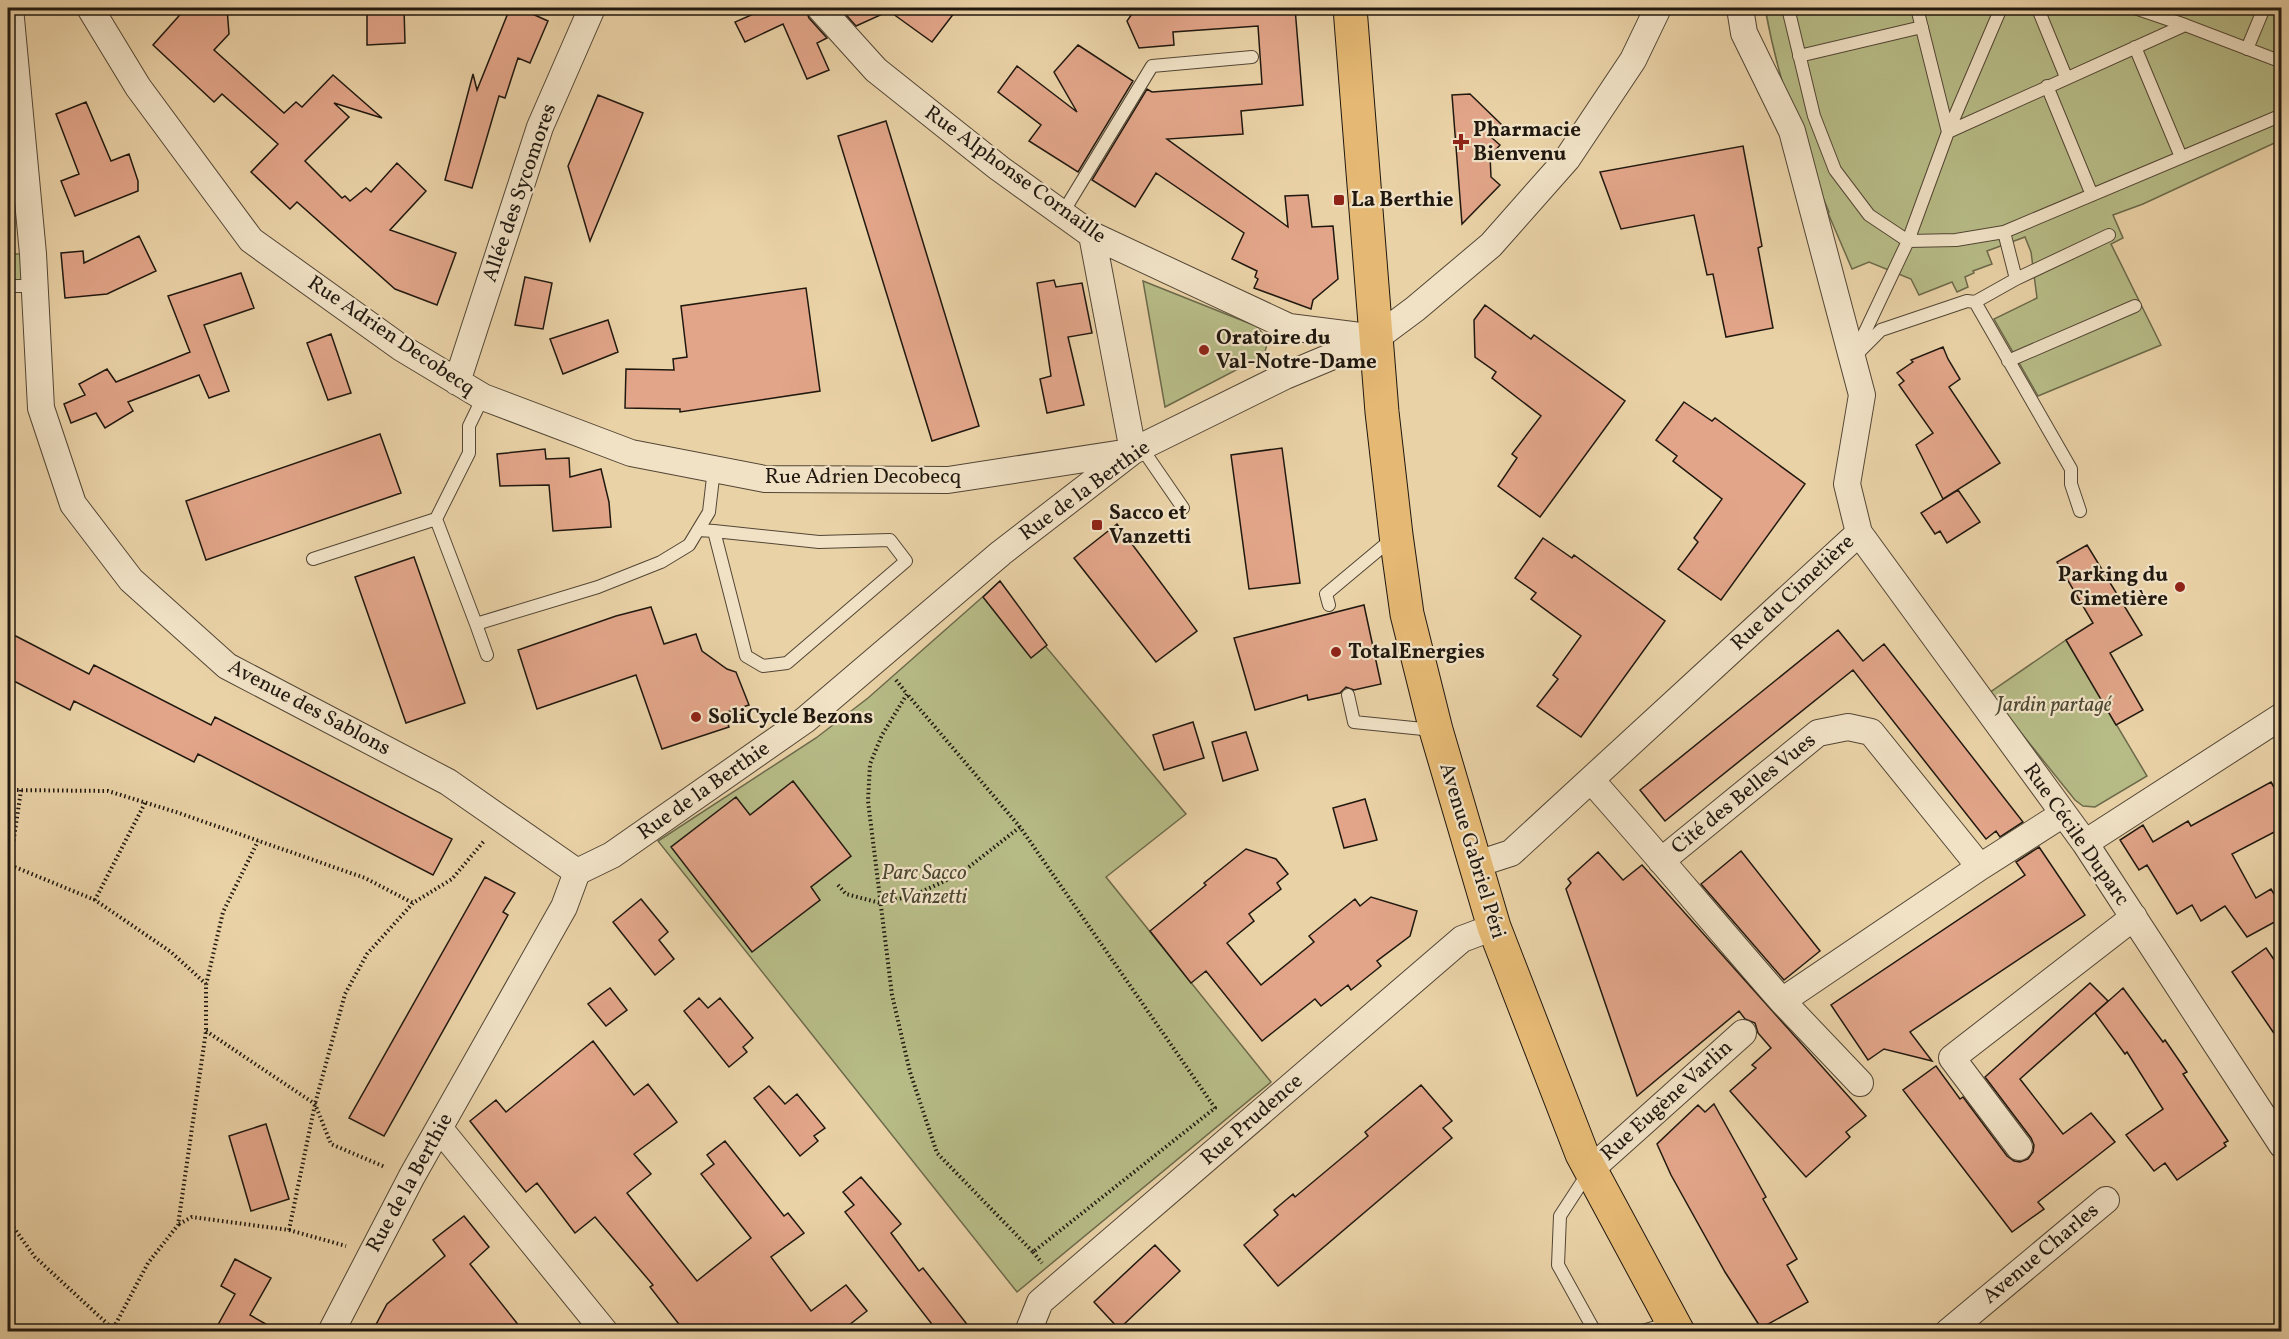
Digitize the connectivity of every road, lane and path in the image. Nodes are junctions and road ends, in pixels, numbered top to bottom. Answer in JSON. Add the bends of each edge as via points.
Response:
{"nodes":[{"id":1,"x":10,"y":8,"type":"edge"},
{"id":2,"x":90,"y":8,"type":"edge"},
{"id":3,"x":592,"y":8,"type":"edge"},
{"id":4,"x":819,"y":8,"type":"edge"},
{"id":5,"x":1350,"y":8,"type":"edge"},
{"id":6,"x":1658,"y":8,"type":"edge"},
{"id":7,"x":1740,"y":8,"type":"edge"},
{"id":8,"x":1788,"y":8,"type":"edge"},
{"id":9,"x":1917,"y":8,"type":"edge"},
{"id":10,"x":2001,"y":8,"type":"edge"},
{"id":11,"x":2135,"y":8,"type":"edge"},
{"id":12,"x":2264,"y":8,"type":"edge"},
{"id":13,"x":2038,"y":9,"type":"edge"},
{"id":14,"x":2185,"y":25,"type":"junction"},
{"id":15,"x":1922,"y":27,"type":"junction"},
{"id":16,"x":2135,"y":47,"type":"junction"},
{"id":17,"x":2247,"y":49,"type":"junction"},
{"id":18,"x":1798,"y":56,"type":"junction"},
{"id":19,"x":1252,"y":57,"type":"dead end"},
{"id":20,"x":2282,"y":62,"type":"edge"},
{"id":21,"x":2066,"y":77,"type":"junction"},
{"id":22,"x":2047,"y":86,"type":"junction"},
{"id":23,"x":2282,"y":115,"type":"edge"},
{"id":24,"x":1948,"y":132,"type":"junction"},
{"id":25,"x":2181,"y":157,"type":"junction"},
{"id":26,"x":2092,"y":195,"type":"junction"},
{"id":27,"x":1062,"y":214,"type":"junction"},
{"id":28,"x":2004,"y":232,"type":"junction"},
{"id":29,"x":1092,"y":235,"type":"junction"},
{"id":30,"x":2109,"y":235,"type":"dead end"},
{"id":31,"x":1908,"y":241,"type":"junction"},
{"id":32,"x":2016,"y":279,"type":"junction"},
{"id":33,"x":8,"y":286,"type":"edge"},
{"id":34,"x":35,"y":286,"type":"junction"},
{"id":35,"x":1975,"y":302,"type":"junction"},
{"id":36,"x":2135,"y":306,"type":"dead end"},
{"id":37,"x":1376,"y":338,"type":"junction"},
{"id":38,"x":1852,"y":358,"type":"junction"},
{"id":39,"x":2008,"y":361,"type":"junction"},
{"id":40,"x":457,"y":382,"type":"junction"},
{"id":41,"x":483,"y":397,"type":"junction"},
{"id":42,"x":1137,"y":449,"type":"junction"},
{"id":43,"x":714,"y":469,"type":"junction"},
{"id":44,"x":1183,"y":508,"type":"dead end"},
{"id":45,"x":2080,"y":511,"type":"dead end"},
{"id":46,"x":436,"y":519,"type":"junction"},
{"id":47,"x":698,"y":530,"type":"junction"},
{"id":48,"x":714,"y":531,"type":"junction"},
{"id":49,"x":1859,"y":533,"type":"junction"},
{"id":50,"x":1396,"y":535,"type":"junction"},
{"id":51,"x":313,"y":559,"type":"dead end"},
{"id":52,"x":1329,"y":605,"type":"dead end"},
{"id":53,"x":476,"y":624,"type":"junction"},
{"id":54,"x":487,"y":655,"type":"dead end"},
{"id":55,"x":879,"y":658,"type":"junction"},
{"id":56,"x":907,"y":694,"type":"junction"},
{"id":57,"x":1348,"y":694,"type":"dead end"},
{"id":58,"x":2282,"y":716,"type":"edge"},
{"id":59,"x":1436,"y":730,"type":"junction"},
{"id":60,"x":1591,"y":780,"type":"junction"},
{"id":61,"x":8,"y":790,"type":"edge"},
{"id":62,"x":21,"y":790,"type":"junction"},
{"id":63,"x":145,"y":803,"type":"junction"},
{"id":64,"x":2063,"y":814,"type":"junction"},
{"id":65,"x":501,"y":819,"type":"junction"},
{"id":66,"x":1020,"y":827,"type":"junction"},
{"id":67,"x":258,"y":841,"type":"junction"},
{"id":68,"x":2085,"y":843,"type":"junction"},
{"id":69,"x":1661,"y":861,"type":"junction"},
{"id":70,"x":9,"y":864,"type":"edge"},
{"id":71,"x":1474,"y":865,"type":"junction"},
{"id":72,"x":1980,"y":867,"type":"junction"},
{"id":73,"x":577,"y":872,"type":"junction"},
{"id":74,"x":838,"y":885,"type":"dead end"},
{"id":75,"x":95,"y":900,"type":"junction"},
{"id":76,"x":412,"y":903,"type":"junction"},
{"id":77,"x":880,"y":903,"type":"junction"},
{"id":78,"x":2133,"y":917,"type":"junction"},
{"id":79,"x":1494,"y":927,"type":"junction"},
{"id":80,"x":206,"y":985,"type":"junction"},
{"id":81,"x":1782,"y":1002,"type":"junction"},
{"id":82,"x":206,"y":1031,"type":"junction"},
{"id":83,"x":1743,"y":1032,"type":"dead end"},
{"id":84,"x":1860,"y":1083,"type":"dead end"},
{"id":85,"x":315,"y":1104,"type":"junction"},
{"id":86,"x":440,"y":1129,"type":"junction"},
{"id":87,"x":2282,"y":1145,"type":"edge"},
{"id":88,"x":2019,"y":1147,"type":"dead end"},
{"id":89,"x":1590,"y":1170,"type":"junction"},
{"id":90,"x":412,"y":1176,"type":"junction"},
{"id":91,"x":2106,"y":1200,"type":"dead end"},
{"id":92,"x":8,"y":1220,"type":"edge"},
{"id":93,"x":178,"y":1225,"type":"junction"},
{"id":94,"x":289,"y":1230,"type":"junction"},
{"id":95,"x":372,"y":1254,"type":"junction"},
{"id":96,"x":1675,"y":1327,"type":"edge"},
{"id":97,"x":112,"y":1330,"type":"edge"},
{"id":98,"x":330,"y":1332,"type":"edge"},
{"id":99,"x":605,"y":1332,"type":"edge"},
{"id":100,"x":1028,"y":1332,"type":"edge"},
{"id":101,"x":1609,"y":1332,"type":"edge"},
{"id":102,"x":1639,"y":1332,"type":"edge"},
{"id":103,"x":1948,"y":1332,"type":"edge"}],
"edges":[{"from":1,"to":34,"type":"street","name":"Avenue des Sablons"},
{"from":2,"to":40,"type":"street","name":"Rue Adrien Decobecq","via":[[138,87],[251,240],[400,347]]},
{"from":3,"to":40,"type":"street","name":"Allée des Sycomores","via":[[540,127]]},
{"from":4,"to":27,"type":"street","name":"Rue Alphonse Cornaille","via":[[876,70]]},
{"from":5,"to":37,"type":"main road","name":"Avenue Gabriel Péri"},
{"from":6,"to":37,"type":"street","name":"Rue de la Berthie","via":[[1633,60],[1567,159],[1491,245]]},
{"from":7,"to":38,"type":"street","name":"Rue du Cimetière","via":[[1744,33],[1792,132]]},
{"from":8,"to":18,"type":"lane"},
{"from":9,"to":15,"type":"lane"},
{"from":10,"to":24,"type":"lane"},
{"from":11,"to":14,"type":"lane"},
{"from":12,"to":17,"type":"lane"},
{"from":13,"to":21,"type":"lane"},
{"from":14,"to":16,"type":"lane"},
{"from":14,"to":17,"type":"lane"},
{"from":15,"to":18,"type":"lane"},
{"from":15,"to":24,"type":"lane"},
{"from":16,"to":21,"type":"lane"},
{"from":16,"to":25,"type":"lane"},
{"from":17,"to":20,"type":"lane"},
{"from":18,"to":31,"type":"lane","via":[[1814,116],[1835,170],[1869,215]]},
{"from":19,"to":27,"type":"lane","via":[[1152,66]]},
{"from":21,"to":22,"type":"lane"},
{"from":22,"to":24,"type":"lane"},
{"from":22,"to":26,"type":"lane"},
{"from":23,"to":25,"type":"lane"},
{"from":24,"to":31,"type":"lane"},
{"from":25,"to":26,"type":"lane"},
{"from":26,"to":28,"type":"lane"},
{"from":27,"to":29,"type":"street","name":"Rue Alphonse Cornaille"},
{"from":28,"to":31,"type":"lane","via":[[1956,240]]},
{"from":28,"to":32,"type":"lane"},
{"from":29,"to":37,"type":"street","name":"Rue Alphonse Cornaille","via":[[1289,327]]},
{"from":29,"to":42,"type":"street"},
{"from":30,"to":32,"type":"lane"},
{"from":31,"to":38,"type":"lane"},
{"from":32,"to":35,"type":"lane"},
{"from":33,"to":34,"type":"lane"},
{"from":34,"to":65,"type":"street","name":"Avenue des Sablons","via":[[41,408],[73,504],[131,580],[227,666],[448,782]]},
{"from":35,"to":38,"type":"lane","via":[[1967,301],[1881,330]]},
{"from":35,"to":39,"type":"lane"},
{"from":36,"to":39,"type":"lane"},
{"from":37,"to":42,"type":"street","name":"Rue de la Berthie","via":[[1285,376]]},
{"from":37,"to":50,"type":"main road","name":"Avenue Gabriel Péri"},
{"from":38,"to":49,"type":"street","name":"Rue du Cimetière","via":[[1862,396],[1847,484]]},
{"from":39,"to":45,"type":"lane","via":[[2071,470],[2071,484]]},
{"from":40,"to":41,"type":"street","name":"Rue Adrien Decobecq"},
{"from":41,"to":43,"type":"street","name":"Rue Adrien Decobecq","via":[[631,453]]},
{"from":41,"to":46,"type":"lane","via":[[470,426],[469,453]]},
{"from":42,"to":43,"type":"street","name":"Rue Adrien Decobecq","via":[[948,480],[765,479]]},
{"from":42,"to":44,"type":"lane"},
{"from":42,"to":55,"type":"street","name":"Rue de la Berthie","via":[[1001,553]]},
{"from":43,"to":47,"type":"lane","via":[[709,512]]},
{"from":46,"to":51,"type":"lane"},
{"from":46,"to":53,"type":"lane"},
{"from":47,"to":48,"type":"lane"},
{"from":47,"to":53,"type":"lane","via":[[688,545],[661,562],[598,587]]},
{"from":48,"to":48,"type":"lane","via":[[819,542],[890,540],[906,561],[787,663],[763,666],[746,656]]},
{"from":49,"to":60,"type":"street","name":"Rue du Cimetière"},
{"from":49,"to":64,"type":"street","name":"Rue Cécile Duparc"},
{"from":50,"to":52,"type":"lane","via":[[1326,594]]},
{"from":50,"to":59,"type":"main road","name":"Avenue Gabriel Péri","via":[[1407,614]]},
{"from":53,"to":54,"type":"lane"},
{"from":55,"to":56,"type":"path"},
{"from":55,"to":73,"type":"street","name":"Rue de la Berthie","via":[[805,720],[612,855]]},
{"from":56,"to":66,"type":"path"},
{"from":56,"to":77,"type":"path","via":[[870,764],[868,801]]},
{"from":57,"to":59,"type":"lane","via":[[1354,722]]},
{"from":58,"to":68,"type":"street"},
{"from":59,"to":71,"type":"main road","name":"Avenue Gabriel Péri"},
{"from":60,"to":69,"type":"street","name":"Cité des Belles Vues"},
{"from":60,"to":71,"type":"street","name":"Rue du Cimetière","via":[[1511,853]]},
{"from":61,"to":62,"type":"path"},
{"from":62,"to":63,"type":"path","via":[[108,791]]},
{"from":62,"to":70,"type":"path"},
{"from":63,"to":67,"type":"path"},
{"from":63,"to":75,"type":"path"},
{"from":64,"to":68,"type":"street","name":"Rue Cécile Duparc"},
{"from":64,"to":72,"type":"street"},
{"from":65,"to":73,"type":"street","name":"Avenue des Sablons"},
{"from":65,"to":76,"type":"path","via":[[452,879]]},
{"from":66,"to":77,"type":"path","via":[[960,874],[912,896]]},
{"from":66,"to":77,"type":"path","via":[[1215,1108],[1033,1252],[937,1153],[910,1072],[892,995]]},
{"from":67,"to":76,"type":"path","via":[[365,878]]},
{"from":67,"to":80,"type":"path","via":[[223,912]]},
{"from":68,"to":78,"type":"street","name":"Rue Cécile Duparc"},
{"from":69,"to":72,"type":"street","name":"Cité des Belles Vues","via":[[1818,733],[1848,727],[1871,732]]},
{"from":69,"to":81,"type":"street","name":"Cité des Belles Vues"},
{"from":70,"to":75,"type":"path"},
{"from":71,"to":79,"type":"main road","name":"Avenue Gabriel Péri"},
{"from":72,"to":81,"type":"street"},
{"from":73,"to":86,"type":"street","name":"Rue de la Berthie","via":[[564,907]]},
{"from":74,"to":77,"type":"path","via":[[846,894]]},
{"from":75,"to":80,"type":"path","via":[[171,952]]},
{"from":76,"to":85,"type":"path","via":[[366,954],[345,994]]},
{"from":78,"to":87,"type":"street","name":"Rue Cécile Duparc"},
{"from":78,"to":88,"type":"street","via":[[1952,1058]]},
{"from":79,"to":89,"type":"main road","name":"Avenue Gabriel Péri"},
{"from":79,"to":100,"type":"street","name":"Rue Prudence","via":[[1462,939],[1040,1302]]},
{"from":80,"to":82,"type":"path"},
{"from":81,"to":84,"type":"street","name":"Cité des Belles Vues"},
{"from":82,"to":85,"type":"path"},
{"from":82,"to":93,"type":"path"},
{"from":83,"to":89,"type":"street","name":"Rue Eugène Varlin"},
{"from":85,"to":90,"type":"path","via":[[331,1144]]},
{"from":85,"to":94,"type":"path"},
{"from":86,"to":90,"type":"street","name":"Rue de la Berthie"},
{"from":86,"to":99,"type":"street"},
{"from":89,"to":96,"type":"main road","name":"Avenue Gabriel Péri"},
{"from":89,"to":101,"type":"lane","via":[[1560,1216],[1558,1265],[1594,1330]]},
{"from":90,"to":95,"type":"street","name":"Rue de la Berthie"},
{"from":91,"to":103,"type":"street","name":"Avenue Charles"},
{"from":92,"to":97,"type":"path","via":[[35,1257]]},
{"from":93,"to":94,"type":"path","via":[[192,1217]]},
{"from":93,"to":97,"type":"path","via":[[148,1263]]},
{"from":94,"to":95,"type":"path"},
{"from":95,"to":98,"type":"street","name":"Rue de la Berthie"},
{"from":96,"to":102,"type":"lane"}]}
